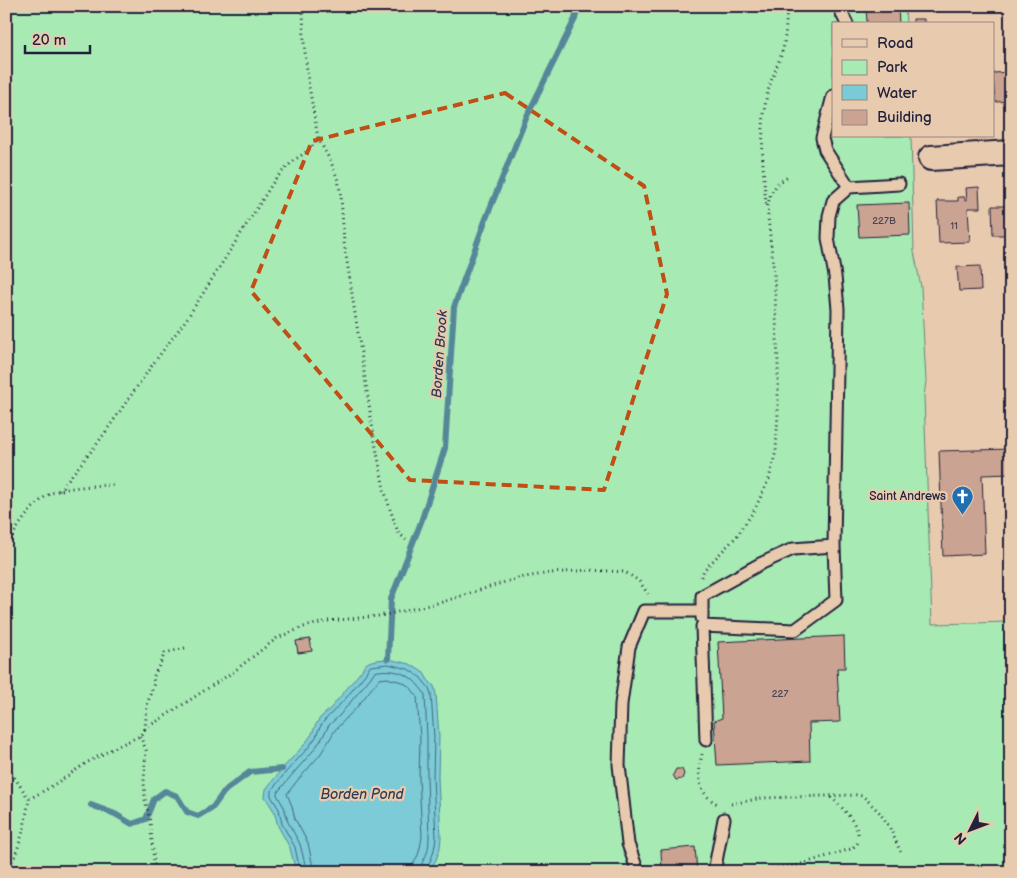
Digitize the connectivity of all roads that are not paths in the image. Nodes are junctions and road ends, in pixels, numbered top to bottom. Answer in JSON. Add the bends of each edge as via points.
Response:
{"nodes":[{"id":1,"x":840,"y":12,"type":"dead end"},
{"id":2,"x":846,"y":22,"type":"edge"},
{"id":3,"x":832,"y":100,"type":"edge"},
{"id":4,"x":1011,"y":153,"type":"edge"},
{"id":5,"x":931,"y":158,"type":"dead end"},
{"id":6,"x":899,"y":184,"type":"dead end"},
{"id":7,"x":849,"y":187,"type":"junction"},
{"id":8,"x":834,"y":546,"type":"junction"},
{"id":9,"x":700,"y":611,"type":"junction"},
{"id":10,"x":702,"y":626,"type":"junction"},
{"id":11,"x":706,"y":740,"type":"road end"},
{"id":12,"x":724,"y":819,"type":"road end"},
{"id":13,"x":638,"y":872,"type":"edge"},
{"id":14,"x":714,"y":872,"type":"edge"}],
"edges":[{"from":1,"to":2,"type":"lane"},
{"from":3,"to":7,"type":"lane","via":[[822,138]]},
{"from":4,"to":5,"type":"street"},
{"from":6,"to":7,"type":"lane"},
{"from":7,"to":8,"type":"lane","via":[[833,201],[828,238],[838,309]]},
{"from":8,"to":9,"type":"lane","via":[[793,548],[760,564],[702,596]]},
{"from":8,"to":10,"type":"lane","via":[[836,600],[795,630]]},
{"from":9,"to":10,"type":"lane"},
{"from":9,"to":13,"type":"lane","via":[[644,611],[629,647],[621,704],[619,765],[628,844]]},
{"from":10,"to":11,"type":"lane"},
{"from":12,"to":14,"type":"lane"}]}
